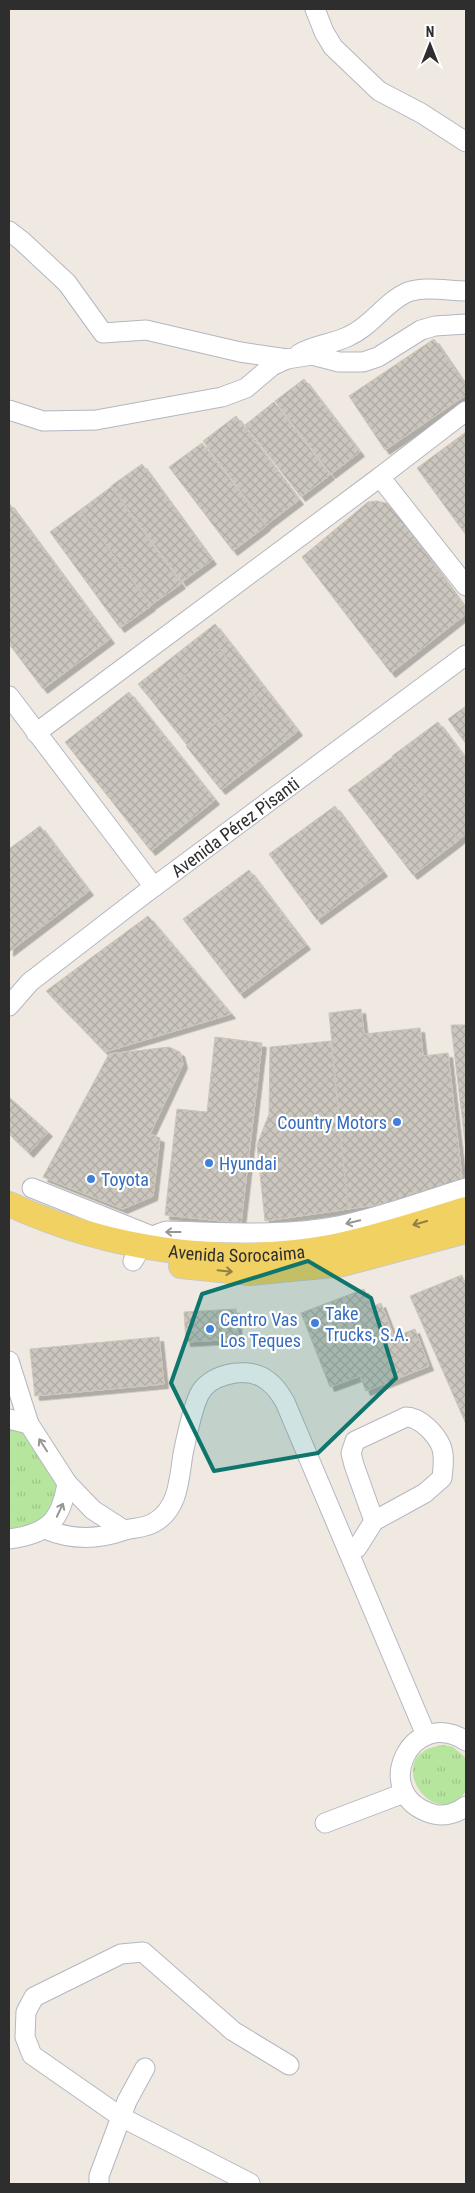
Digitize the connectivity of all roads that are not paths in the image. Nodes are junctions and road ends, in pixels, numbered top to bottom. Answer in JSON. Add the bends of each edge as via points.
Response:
{"nodes":[{"id":1,"x":315,"y":9,"type":"edge"},
{"id":2,"x":466,"y":142,"type":"edge"},
{"id":3,"x":9,"y":231,"type":"edge"},
{"id":4,"x":466,"y":291,"type":"edge"},
{"id":5,"x":466,"y":324,"type":"edge"},
{"id":6,"x":288,"y":359,"type":"junction"},
{"id":7,"x":9,"y":410,"type":"edge"},
{"id":8,"x":466,"y":411,"type":"edge"},
{"id":9,"x":380,"y":478,"type":"junction"},
{"id":10,"x":466,"y":586,"type":"edge"},
{"id":11,"x":466,"y":654,"type":"edge"},
{"id":12,"x":9,"y":696,"type":"edge"},
{"id":13,"x":36,"y":732,"type":"junction"},
{"id":14,"x":154,"y":887,"type":"junction"},
{"id":15,"x":9,"y":1006,"type":"edge"},
{"id":16,"x":32,"y":1188,"type":"dead end"},
{"id":17,"x":466,"y":1188,"type":"edge"},
{"id":18,"x":9,"y":1204,"type":"edge"},
{"id":19,"x":466,"y":1209,"type":"edge"},
{"id":20,"x":9,"y":1220,"type":"edge"},
{"id":21,"x":466,"y":1231,"type":"edge"},
{"id":22,"x":142,"y":1248,"type":"junction"},
{"id":23,"x":9,"y":1361,"type":"edge"},
{"id":24,"x":9,"y":1420,"type":"edge"},
{"id":25,"x":29,"y":1424,"type":"junction"},
{"id":26,"x":67,"y":1484,"type":"junction"},
{"id":27,"x":374,"y":1521,"type":"junction"},
{"id":28,"x":45,"y":1529,"type":"junction"},
{"id":29,"x":124,"y":1530,"type":"junction"},
{"id":30,"x":9,"y":1539,"type":"edge"},
{"id":31,"x":348,"y":1551,"type":"junction"},
{"id":32,"x":426,"y":1735,"type":"junction"},
{"id":33,"x":466,"y":1741,"type":"edge"},
{"id":34,"x":404,"y":1793,"type":"junction"},
{"id":35,"x":466,"y":1806,"type":"edge"},
{"id":36,"x":325,"y":1824,"type":"dead end"},
{"id":37,"x":288,"y":2064,"type":"dead end"},
{"id":38,"x":144,"y":2068,"type":"dead end"},
{"id":39,"x":121,"y":2117,"type":"junction"},
{"id":40,"x":250,"y":2183,"type":"edge"},
{"id":41,"x":99,"y":2184,"type":"edge"}],
"edges":[{"from":1,"to":2,"type":"street","via":[[333,47],[379,91]]},
{"from":3,"to":6,"type":"street","via":[[67,283],[103,333],[146,330],[240,352]]},
{"from":4,"to":6,"type":"street","via":[[409,292],[352,335],[310,348]]},
{"from":5,"to":6,"type":"street","via":[[421,330],[378,357],[363,362],[339,362],[312,355]]},
{"from":6,"to":7,"type":"street","via":[[272,366],[246,388],[189,404],[96,420],[42,420]]},
{"from":8,"to":9,"type":"street"},
{"from":9,"to":10,"type":"street"},
{"from":9,"to":13,"type":"street"},
{"from":11,"to":14,"type":"street","name":"Avenida Pérez Pisanti"},
{"from":12,"to":13,"type":"street"},
{"from":13,"to":14,"type":"street"},
{"from":14,"to":15,"type":"street","name":"Avenida Pérez Pisanti","via":[[30,982]]},
{"from":16,"to":22,"type":"street"},
{"from":17,"to":22,"type":"street","one_way":true,"via":[[392,1213],[336,1226],[273,1233],[166,1232]]},
{"from":18,"to":22,"type":"main road","name":"Avenida Sorocaima"},
{"from":19,"to":22,"type":"main road","name":"Avenida Sorocaima","one_way":true,"via":[[334,1246],[292,1252],[254,1254]]},
{"from":20,"to":22,"type":"main road","name":"Avenida Sorocaima","via":[[73,1244]]},
{"from":22,"to":21,"type":"main road","name":"Avenida Sorocaima","one_way":true,"via":[[250,1273],[343,1264]]},
{"from":23,"to":25,"type":"street"},
{"from":24,"to":25,"type":"street"},
{"from":26,"to":25,"type":"street","one_way":true},
{"from":28,"to":26,"type":"street","one_way":true,"via":[[61,1510]]},
{"from":26,"to":29,"type":"street","via":[[93,1510]]},
{"from":27,"to":27,"type":"street","via":[[425,1493],[442,1478],[441,1446],[421,1420],[414,1417],[406,1417],[355,1441],[351,1453]]},
{"from":27,"to":31,"type":"street","via":[[356,1548]]},
{"from":28,"to":29,"type":"street","via":[[79,1538],[110,1536]]},
{"from":28,"to":30,"type":"street","via":[[30,1536]]},
{"from":29,"to":31,"type":"street","via":[[155,1522],[168,1511],[180,1478],[199,1396],[205,1386],[216,1378],[244,1372],[262,1377],[277,1389]]},
{"from":31,"to":32,"type":"street"},
{"from":32,"to":33,"type":"street","via":[[439,1732],[453,1734]]},
{"from":32,"to":34,"type":"street","via":[[405,1753],[400,1780]]},
{"from":34,"to":35,"type":"street","via":[[424,1811],[437,1815],[451,1814]]},
{"from":34,"to":36,"type":"street"},
{"from":37,"to":39,"type":"street","via":[[233,2031],[143,1952],[121,1954],[34,1997],[26,2012],[25,2037],[32,2055]]},
{"from":38,"to":39,"type":"street"},
{"from":39,"to":40,"type":"street"},
{"from":39,"to":41,"type":"street"}]}
